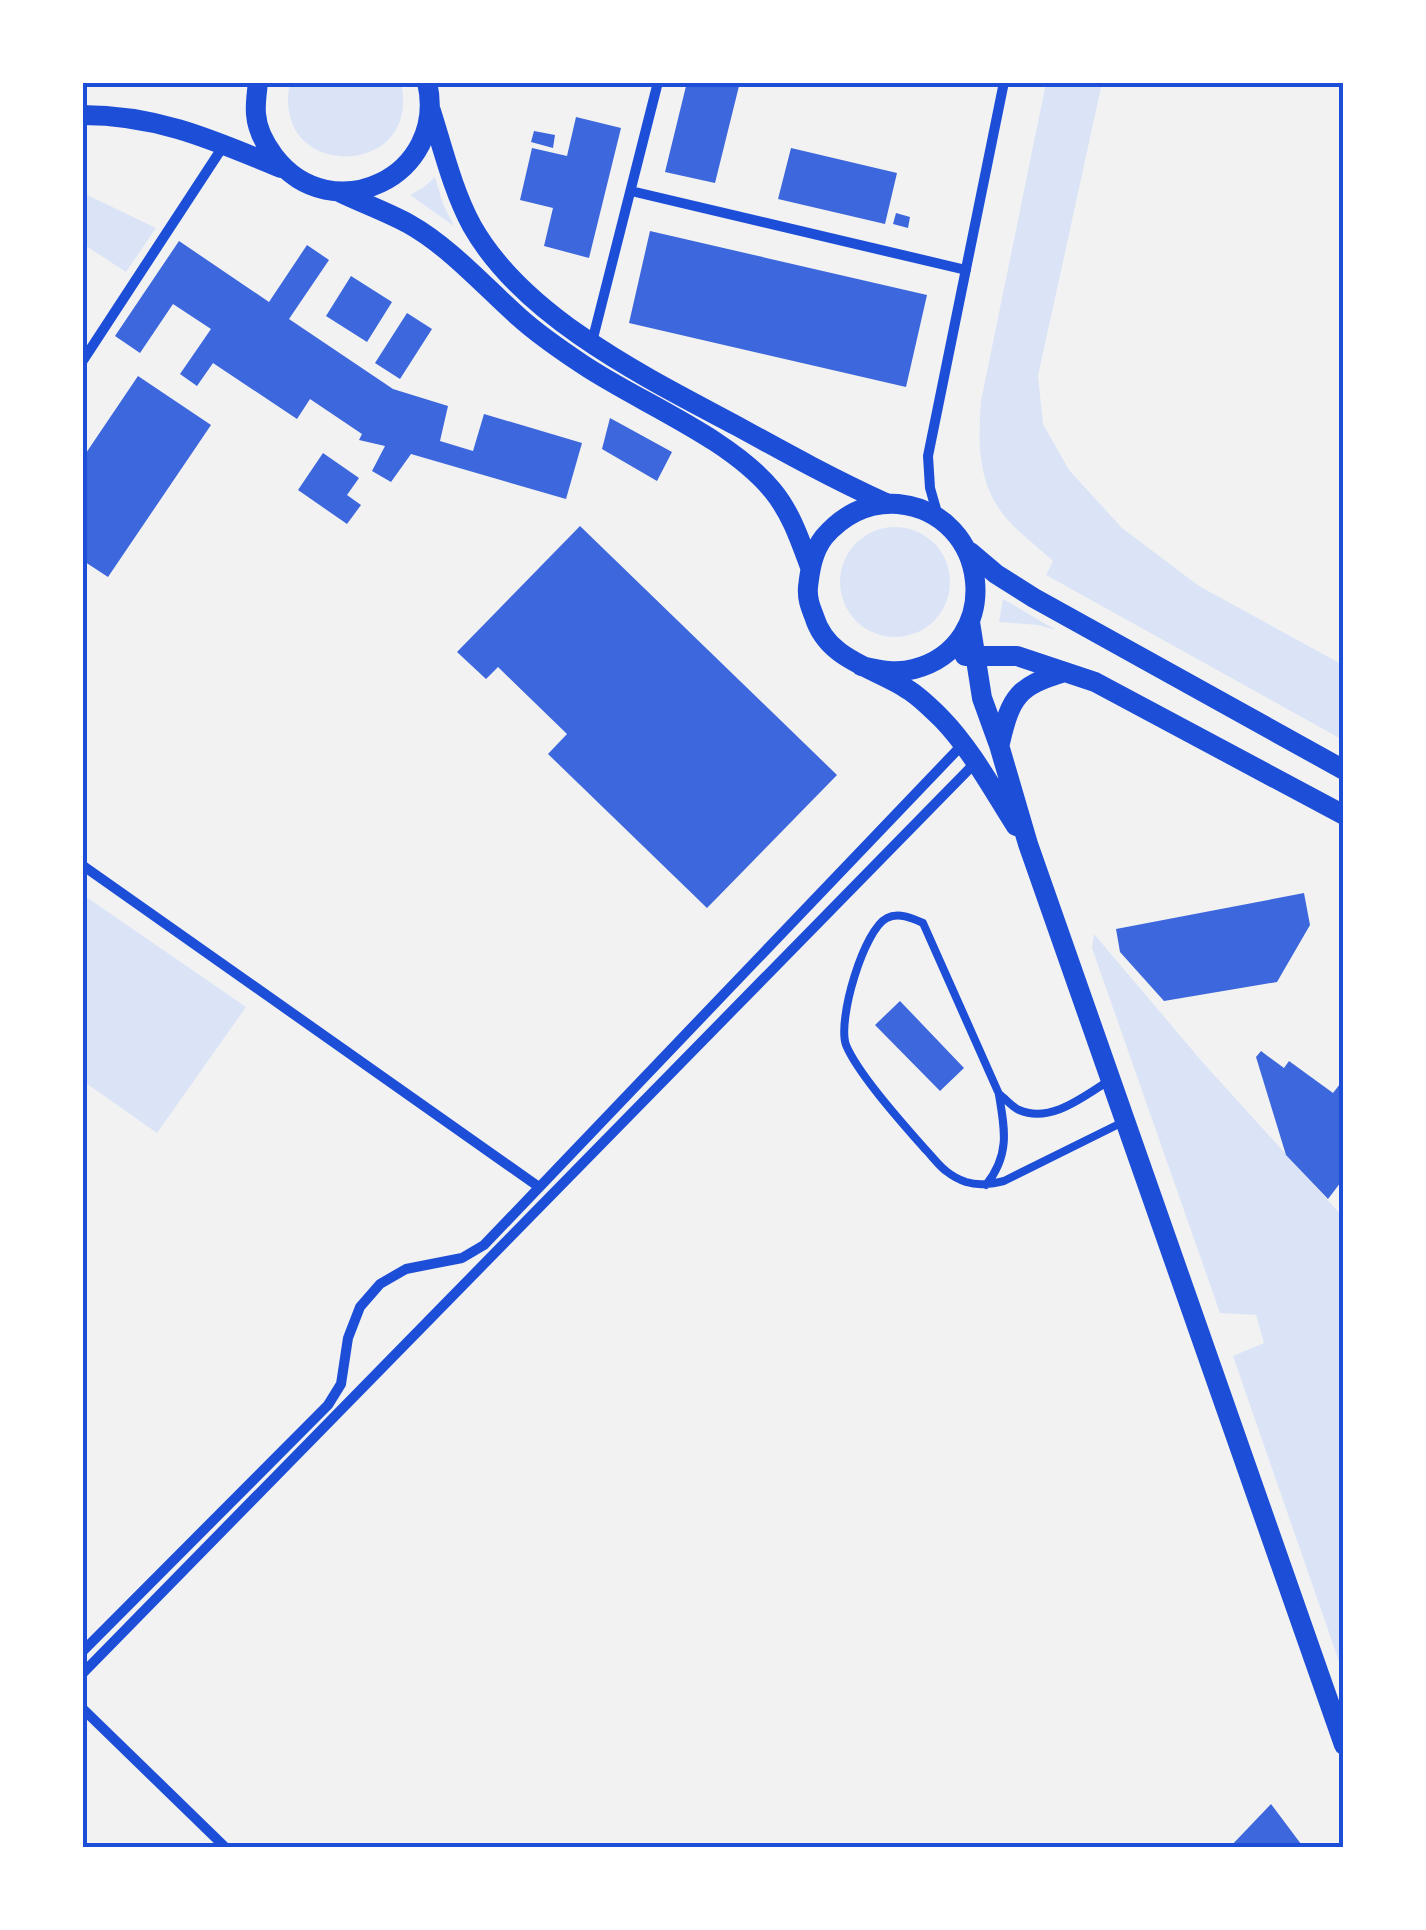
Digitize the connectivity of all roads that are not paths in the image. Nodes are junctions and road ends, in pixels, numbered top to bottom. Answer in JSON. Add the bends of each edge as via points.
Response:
{"nodes":[{"id":1,"x":258,"y":82,"type":"edge"},
{"id":2,"x":427,"y":82,"type":"edge"},
{"id":3,"x":658,"y":82,"type":"edge"},
{"id":4,"x":1004,"y":82,"type":"edge"},
{"id":5,"x":431,"y":111,"type":"junction"},
{"id":6,"x":83,"y":116,"type":"edge"},
{"id":7,"x":225,"y":145,"type":"junction"},
{"id":8,"x":284,"y":170,"type":"junction"},
{"id":9,"x":631,"y":191,"type":"junction"},
{"id":10,"x":339,"y":192,"type":"junction"},
{"id":11,"x":966,"y":270,"type":"junction"},
{"id":12,"x":591,"y":344,"type":"junction"},
{"id":13,"x":82,"y":362,"type":"edge"},
{"id":14,"x":586,"y":367,"type":"junction"},
{"id":15,"x":886,"y":503,"type":"junction"},
{"id":16,"x":938,"y":517,"type":"junction"},
{"id":17,"x":968,"y":551,"type":"junction"},
{"id":18,"x":810,"y":566,"type":"junction"},
{"id":19,"x":970,"y":622,"type":"junction"},
{"id":20,"x":974,"y":655,"type":"junction"},
{"id":21,"x":938,"y":659,"type":"junction"},
{"id":22,"x":861,"y":666,"type":"junction"},
{"id":23,"x":1066,"y":672,"type":"junction"},
{"id":24,"x":962,"y":745,"type":"junction"},
{"id":25,"x":999,"y":745,"type":"junction"},
{"id":26,"x":975,"y":763,"type":"junction"},
{"id":27,"x":1344,"y":770,"type":"edge"},
{"id":28,"x":1344,"y":815,"type":"edge"},
{"id":29,"x":1028,"y":844,"type":"junction"},
{"id":30,"x":82,"y":866,"type":"edge"},
{"id":31,"x":1110,"y":1080,"type":"junction"},
{"id":32,"x":999,"y":1094,"type":"junction"},
{"id":33,"x":1125,"y":1120,"type":"junction"},
{"id":34,"x":986,"y":1185,"type":"junction"},
{"id":35,"x":539,"y":1187,"type":"junction"},
{"id":36,"x":82,"y":1652,"type":"edge"},
{"id":37,"x":82,"y":1674,"type":"edge"},
{"id":38,"x":82,"y":1708,"type":"edge"},
{"id":39,"x":1344,"y":1746,"type":"edge"},
{"id":40,"x":226,"y":1848,"type":"edge"}],
"edges":[{"from":1,"to":8,"type":"main road","via":[[256,114],[265,144]]},
{"from":2,"to":5,"type":"main road"},
{"from":3,"to":9,"type":"street"},
{"from":4,"to":11,"type":"street"},
{"from":5,"to":10,"type":"main road","via":[[411,161],[366,190]]},
{"from":5,"to":12,"type":"main road","via":[[472,226],[532,299]]},
{"from":6,"to":7,"type":"main road","via":[[158,122]]},
{"from":7,"to":8,"type":"main road"},
{"from":7,"to":13,"type":"street"},
{"from":8,"to":10,"type":"main road","via":[[309,186]]},
{"from":9,"to":11,"type":"street"},
{"from":9,"to":12,"type":"street"},
{"from":10,"to":14,"type":"main road","via":[[410,225]]},
{"from":11,"to":16,"type":"street","via":[[928,456]]},
{"from":12,"to":14,"type":"street"},
{"from":12,"to":15,"type":"main road"},
{"from":14,"to":18,"type":"main road","via":[[746,465],[793,522]]},
{"from":15,"to":16,"type":"main road"},
{"from":15,"to":18,"type":"main road","via":[[838,522]]},
{"from":16,"to":17,"type":"main road"},
{"from":17,"to":19,"type":"main road","via":[[976,575]]},
{"from":17,"to":27,"type":"main road","via":[[1034,598]]},
{"from":18,"to":22,"type":"main road","via":[[808,597],[816,626],[835,650]]},
{"from":19,"to":20,"type":"main road"},
{"from":19,"to":21,"type":"main road"},
{"from":20,"to":21,"type":"main road"},
{"from":20,"to":23,"type":"main road","via":[[1016,656]]},
{"from":20,"to":25,"type":"main road"},
{"from":21,"to":22,"type":"main road","via":[[887,672]]},
{"from":22,"to":24,"type":"main road","via":[[908,689]]},
{"from":23,"to":25,"type":"main road","via":[[1021,690],[1006,714]]},
{"from":23,"to":28,"type":"main road"},
{"from":24,"to":26,"type":"main road"},
{"from":24,"to":35,"type":"street"},
{"from":25,"to":29,"type":"main road"},
{"from":26,"to":29,"type":"main road"},
{"from":26,"to":37,"type":"street"},
{"from":29,"to":31,"type":"main road"},
{"from":30,"to":35,"type":"street"},
{"from":31,"to":32,"type":"lane","via":[[1063,1109],[1043,1113],[1019,1110]]},
{"from":31,"to":33,"type":"main road"},
{"from":32,"to":34,"type":"lane","via":[[1005,1144]]},
{"from":32,"to":34,"type":"lane","via":[[923,923],[888,916],[874,928],[849,992],[845,1042],[945,1171]]},
{"from":33,"to":34,"type":"lane"},
{"from":33,"to":39,"type":"main road"},
{"from":35,"to":36,"type":"street","via":[[462,1258],[406,1270],[380,1284],[360,1306],[341,1384],[328,1405]]},
{"from":38,"to":40,"type":"street"}]}
